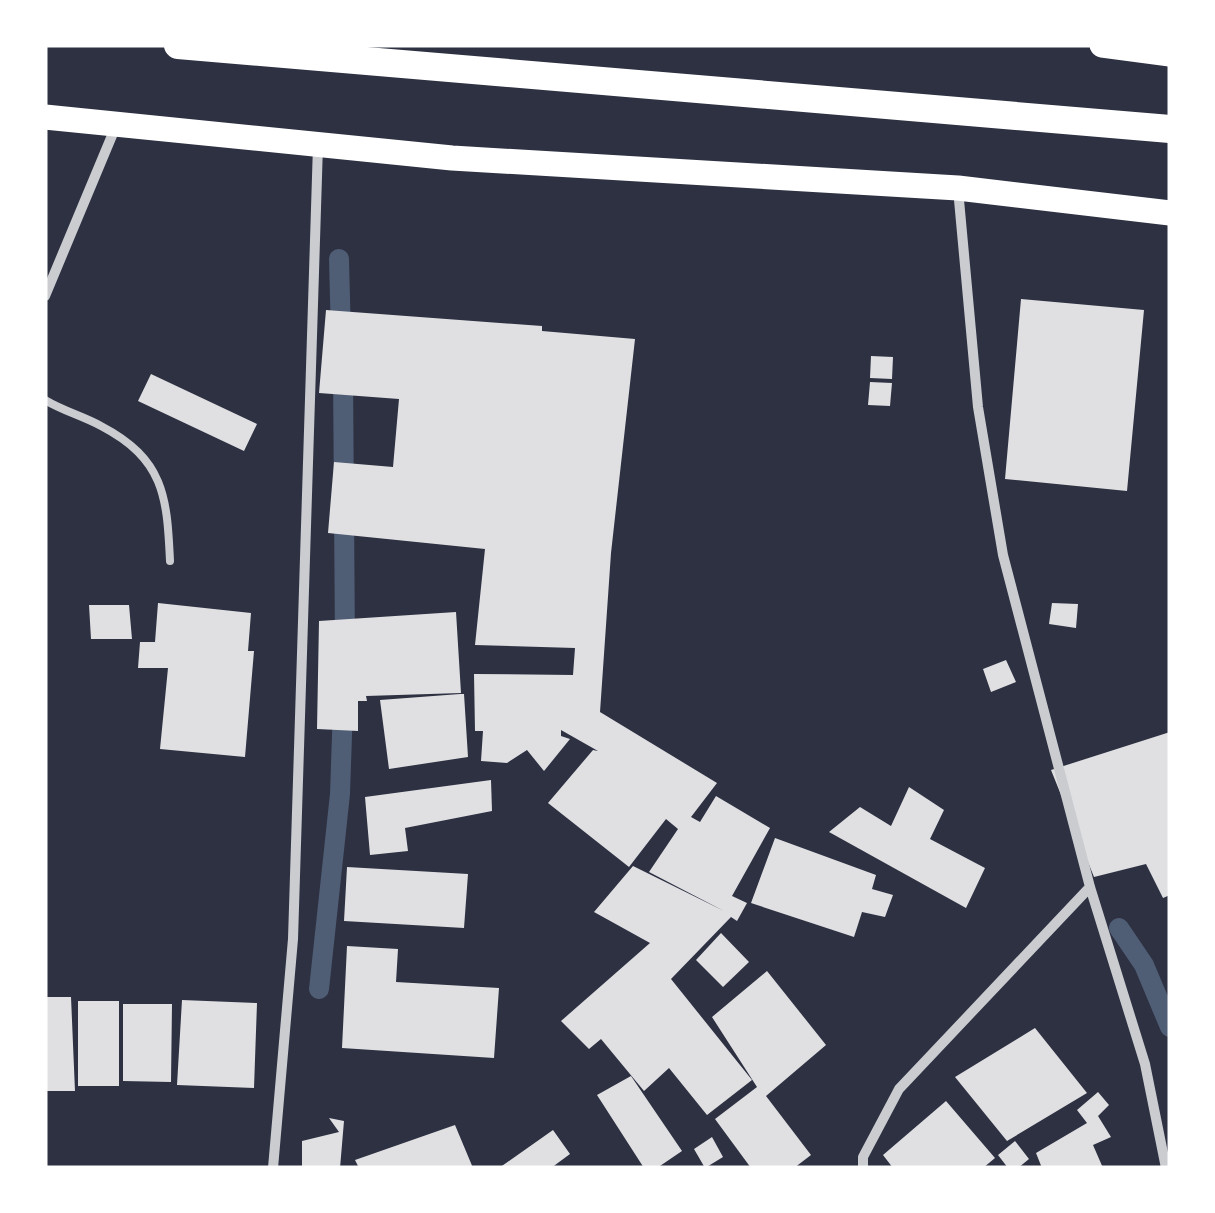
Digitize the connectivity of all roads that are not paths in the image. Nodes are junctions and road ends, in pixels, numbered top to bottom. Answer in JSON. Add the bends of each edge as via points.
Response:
{"nodes":[{"id":1,"x":178,"y":45,"type":"edge"},
{"id":2,"x":1102,"y":45,"type":"edge"},
{"id":3,"x":1170,"y":54,"type":"edge"},
{"id":4,"x":45,"y":117,"type":"edge"},
{"id":5,"x":116,"y":125,"type":"junction"},
{"id":6,"x":1170,"y":129,"type":"edge"},
{"id":7,"x":318,"y":143,"type":"junction"},
{"id":8,"x":958,"y":188,"type":"junction"},
{"id":9,"x":1170,"y":213,"type":"edge"},
{"id":10,"x":45,"y":296,"type":"edge"},
{"id":11,"x":45,"y":400,"type":"edge"},
{"id":12,"x":170,"y":561,"type":"dead end"},
{"id":13,"x":1090,"y":887,"type":"junction"},
{"id":14,"x":273,"y":1168,"type":"edge"},
{"id":15,"x":863,"y":1168,"type":"edge"},
{"id":16,"x":1166,"y":1168,"type":"edge"}],
"edges":[{"from":1,"to":6,"type":"highway"},
{"from":2,"to":3,"type":"main road"},
{"from":4,"to":5,"type":"main road"},
{"from":5,"to":7,"type":"main road"},
{"from":5,"to":10,"type":"street"},
{"from":7,"to":8,"type":"main road","via":[[452,158]]},
{"from":7,"to":14,"type":"street","via":[[293,938]]},
{"from":8,"to":9,"type":"main road"},
{"from":8,"to":13,"type":"street","via":[[978,406],[1003,556]]},
{"from":11,"to":12,"type":"lane","via":[[138,450],[160,480]]},
{"from":13,"to":15,"type":"street","via":[[899,1090]]},
{"from":13,"to":16,"type":"street","via":[[1145,1064]]}]}
